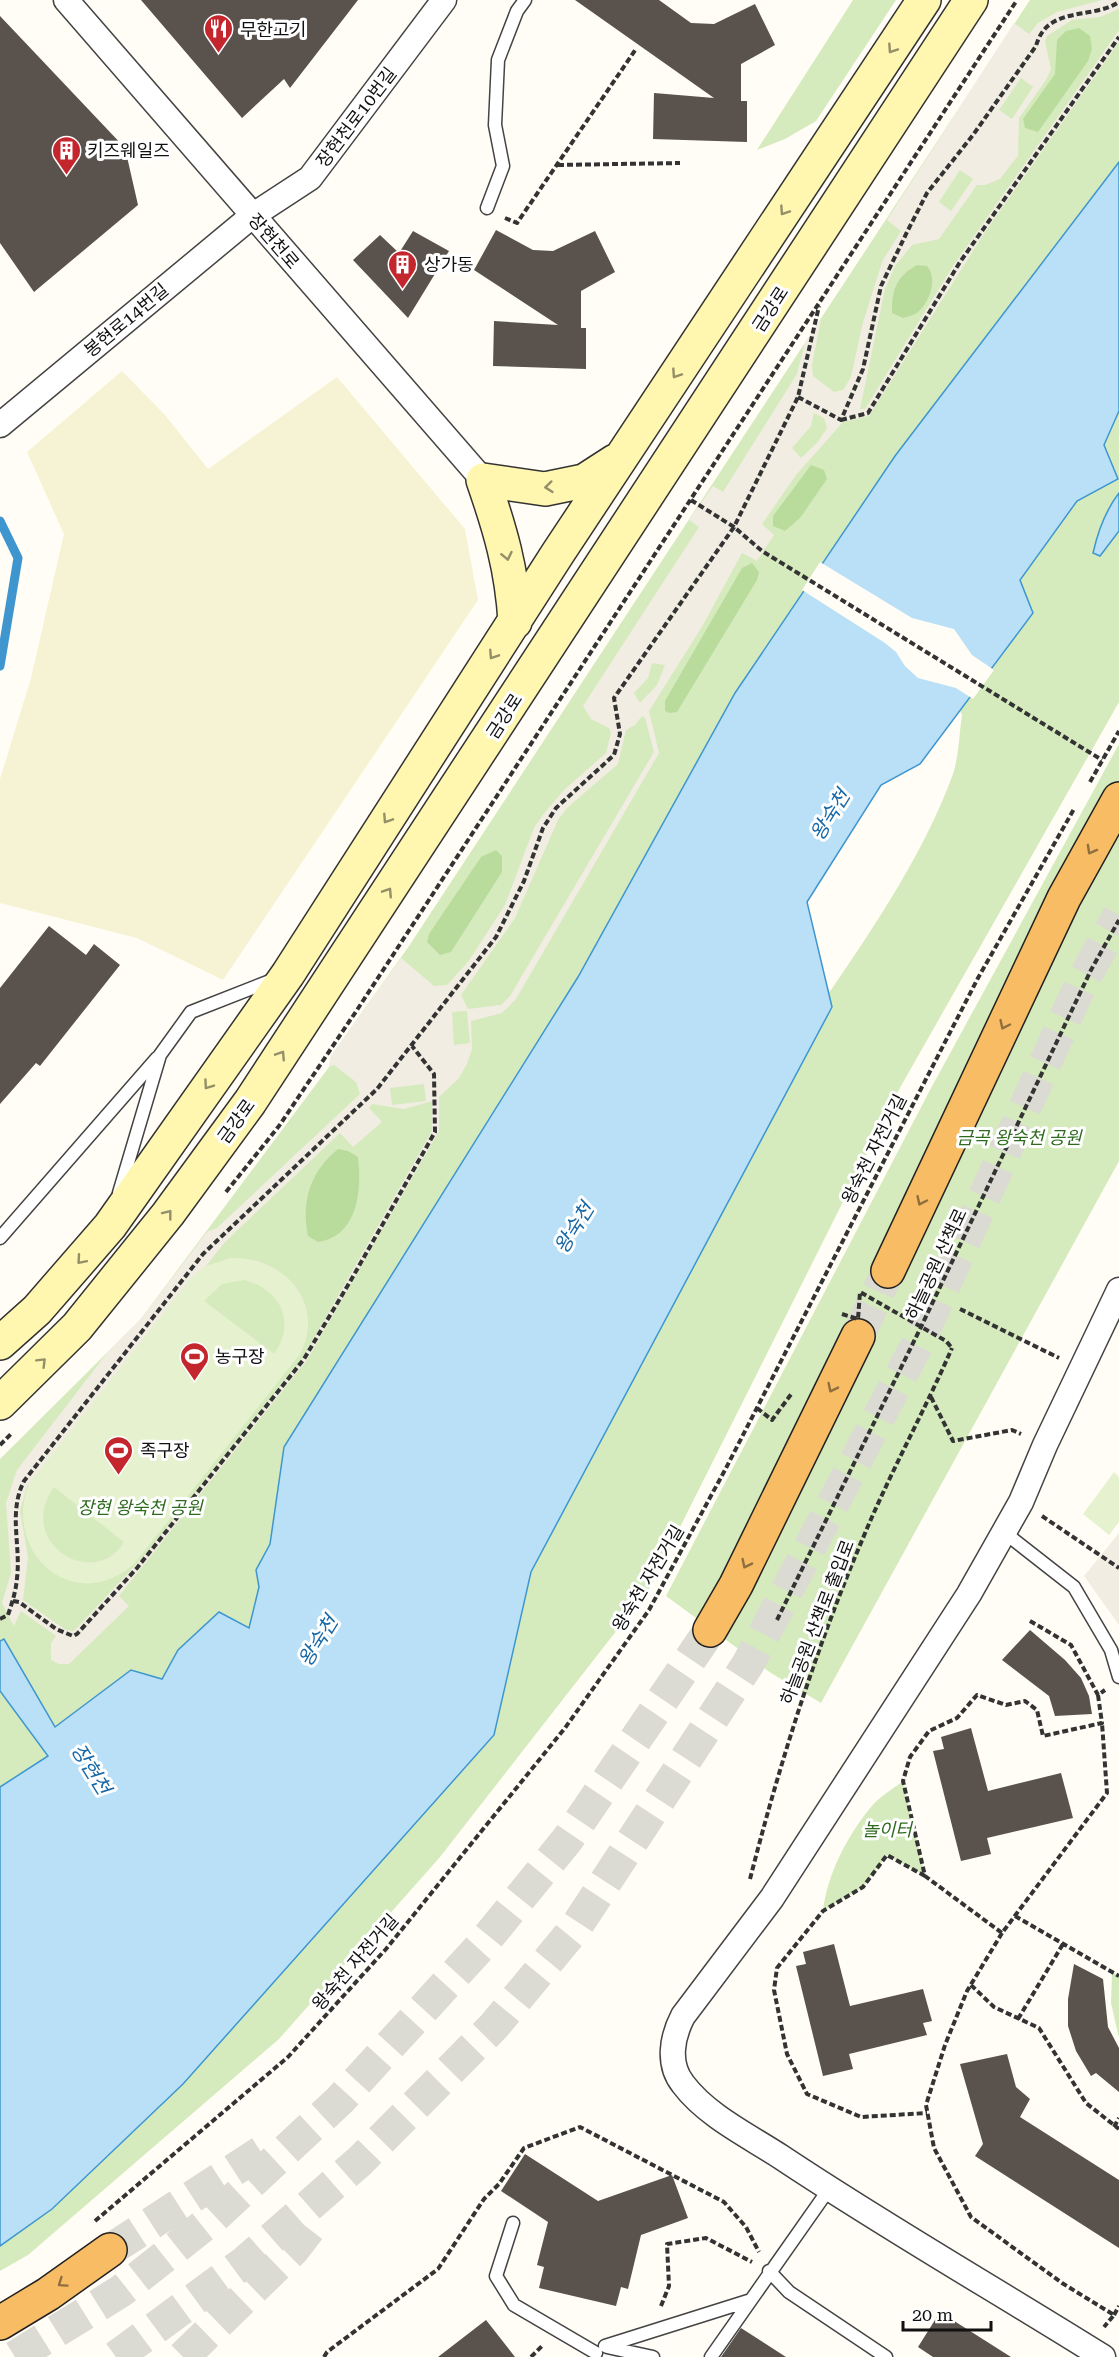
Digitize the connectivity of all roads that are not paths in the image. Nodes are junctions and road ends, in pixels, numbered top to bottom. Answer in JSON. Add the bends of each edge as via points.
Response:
{"nodes":[{"id":1,"x":66,"y":0,"type":"edge"},
{"id":2,"x":444,"y":0,"type":"edge"},
{"id":3,"x":525,"y":0,"type":"edge"},
{"id":4,"x":924,"y":0,"type":"edge"},
{"id":5,"x":971,"y":0,"type":"edge"},
{"id":6,"x":487,"y":208,"type":"road end"},
{"id":7,"x":252,"y":216,"type":"junction"},
{"id":8,"x":0,"y":425,"type":"edge"},
{"id":9,"x":621,"y":457,"type":"junction"},
{"id":10,"x":483,"y":480,"type":"junction"},
{"id":11,"x":515,"y":622,"type":"junction"},
{"id":12,"x":1119,"y":799,"type":"edge"},
{"id":13,"x":288,"y":974,"type":"junction"},
{"id":14,"x":160,"y":1054,"type":"junction"},
{"id":15,"x":110,"y":1226,"type":"junction"},
{"id":16,"x":0,"y":1238,"type":"edge"},
{"id":17,"x":888,"y":1271,"type":"tunnel mouth"},
{"id":18,"x":1119,"y":1290,"type":"edge"},
{"id":19,"x":850,"y":1325,"type":"tunnel mouth"},
{"id":20,"x":0,"y":1343,"type":"edge"},
{"id":21,"x":0,"y":1403,"type":"edge"},
{"id":22,"x":1005,"y":1533,"type":"junction"},
{"id":23,"x":710,"y":1630,"type":"tunnel mouth"},
{"id":24,"x":1115,"y":1682,"type":"edge"},
{"id":25,"x":829,"y":2189,"type":"junction"},
{"id":26,"x":513,"y":2223,"type":"dead end"},
{"id":27,"x":110,"y":2250,"type":"tunnel mouth"},
{"id":28,"x":769,"y":2271,"type":"junction"},
{"id":29,"x":748,"y":2301,"type":"junction"},
{"id":30,"x":0,"y":2323,"type":"edge"},
{"id":31,"x":598,"y":2352,"type":"edge"},
{"id":32,"x":1095,"y":2352,"type":"edge"},
{"id":33,"x":653,"y":2357,"type":"edge"},
{"id":34,"x":711,"y":2357,"type":"edge"},
{"id":35,"x":886,"y":2357,"type":"edge"}],
"edges":[{"from":1,"to":7,"type":"street","name":"장현천로"},
{"from":2,"to":7,"type":"street","name":"장현천로10번길","via":[[310,178]]},
{"from":3,"to":6,"type":"lane","via":[[498,60],[495,125],[504,166]]},
{"from":4,"to":9,"type":"main road","one_way":true},
{"from":21,"to":5,"type":"main road","name":"금강로","one_way":true,"via":[[77,1327],[168,1215],[250,1102]]},
{"from":7,"to":8,"type":"street","name":"봉현로14번길"},
{"from":7,"to":10,"type":"street","name":"장현천로"},
{"from":9,"to":10,"type":"main road","one_way":true,"via":[[584,481],[545,489]]},
{"from":9,"to":11,"type":"main road"},
{"from":10,"to":11,"type":"main road","one_way":true,"via":[[504,539],[513,581]]},
{"from":11,"to":13,"type":"main road","one_way":true},
{"from":12,"to":17,"type":"highway","one_way":true,"via":[[1064,898]]},
{"from":13,"to":14,"type":"lane","via":[[191,1012]]},
{"from":13,"to":15,"type":"main road","one_way":true},
{"from":14,"to":15,"type":"lane"},
{"from":14,"to":16,"type":"lane"},
{"from":15,"to":20,"type":"main road","one_way":true,"via":[[37,1310]]},
{"from":18,"to":22,"type":"street"},
{"from":19,"to":23,"type":"highway","one_way":true,"via":[[736,1585]]},
{"from":22,"to":24,"type":"lane","via":[[1074,1587],[1111,1650]]},
{"from":22,"to":25,"type":"street","via":[[829,1812],[673,2034],[675,2069],[683,2084],[707,2108]]},
{"from":25,"to":28,"type":"lane"},
{"from":25,"to":32,"type":"street"},
{"from":26,"to":31,"type":"lane","via":[[496,2276],[514,2305]]},
{"from":27,"to":30,"type":"highway","one_way":true},
{"from":28,"to":29,"type":"lane"},
{"from":28,"to":35,"type":"lane","via":[[789,2292]]},
{"from":29,"to":31,"type":"lane"},
{"from":29,"to":34,"type":"lane"},
{"from":31,"to":33,"type":"lane"}]}
